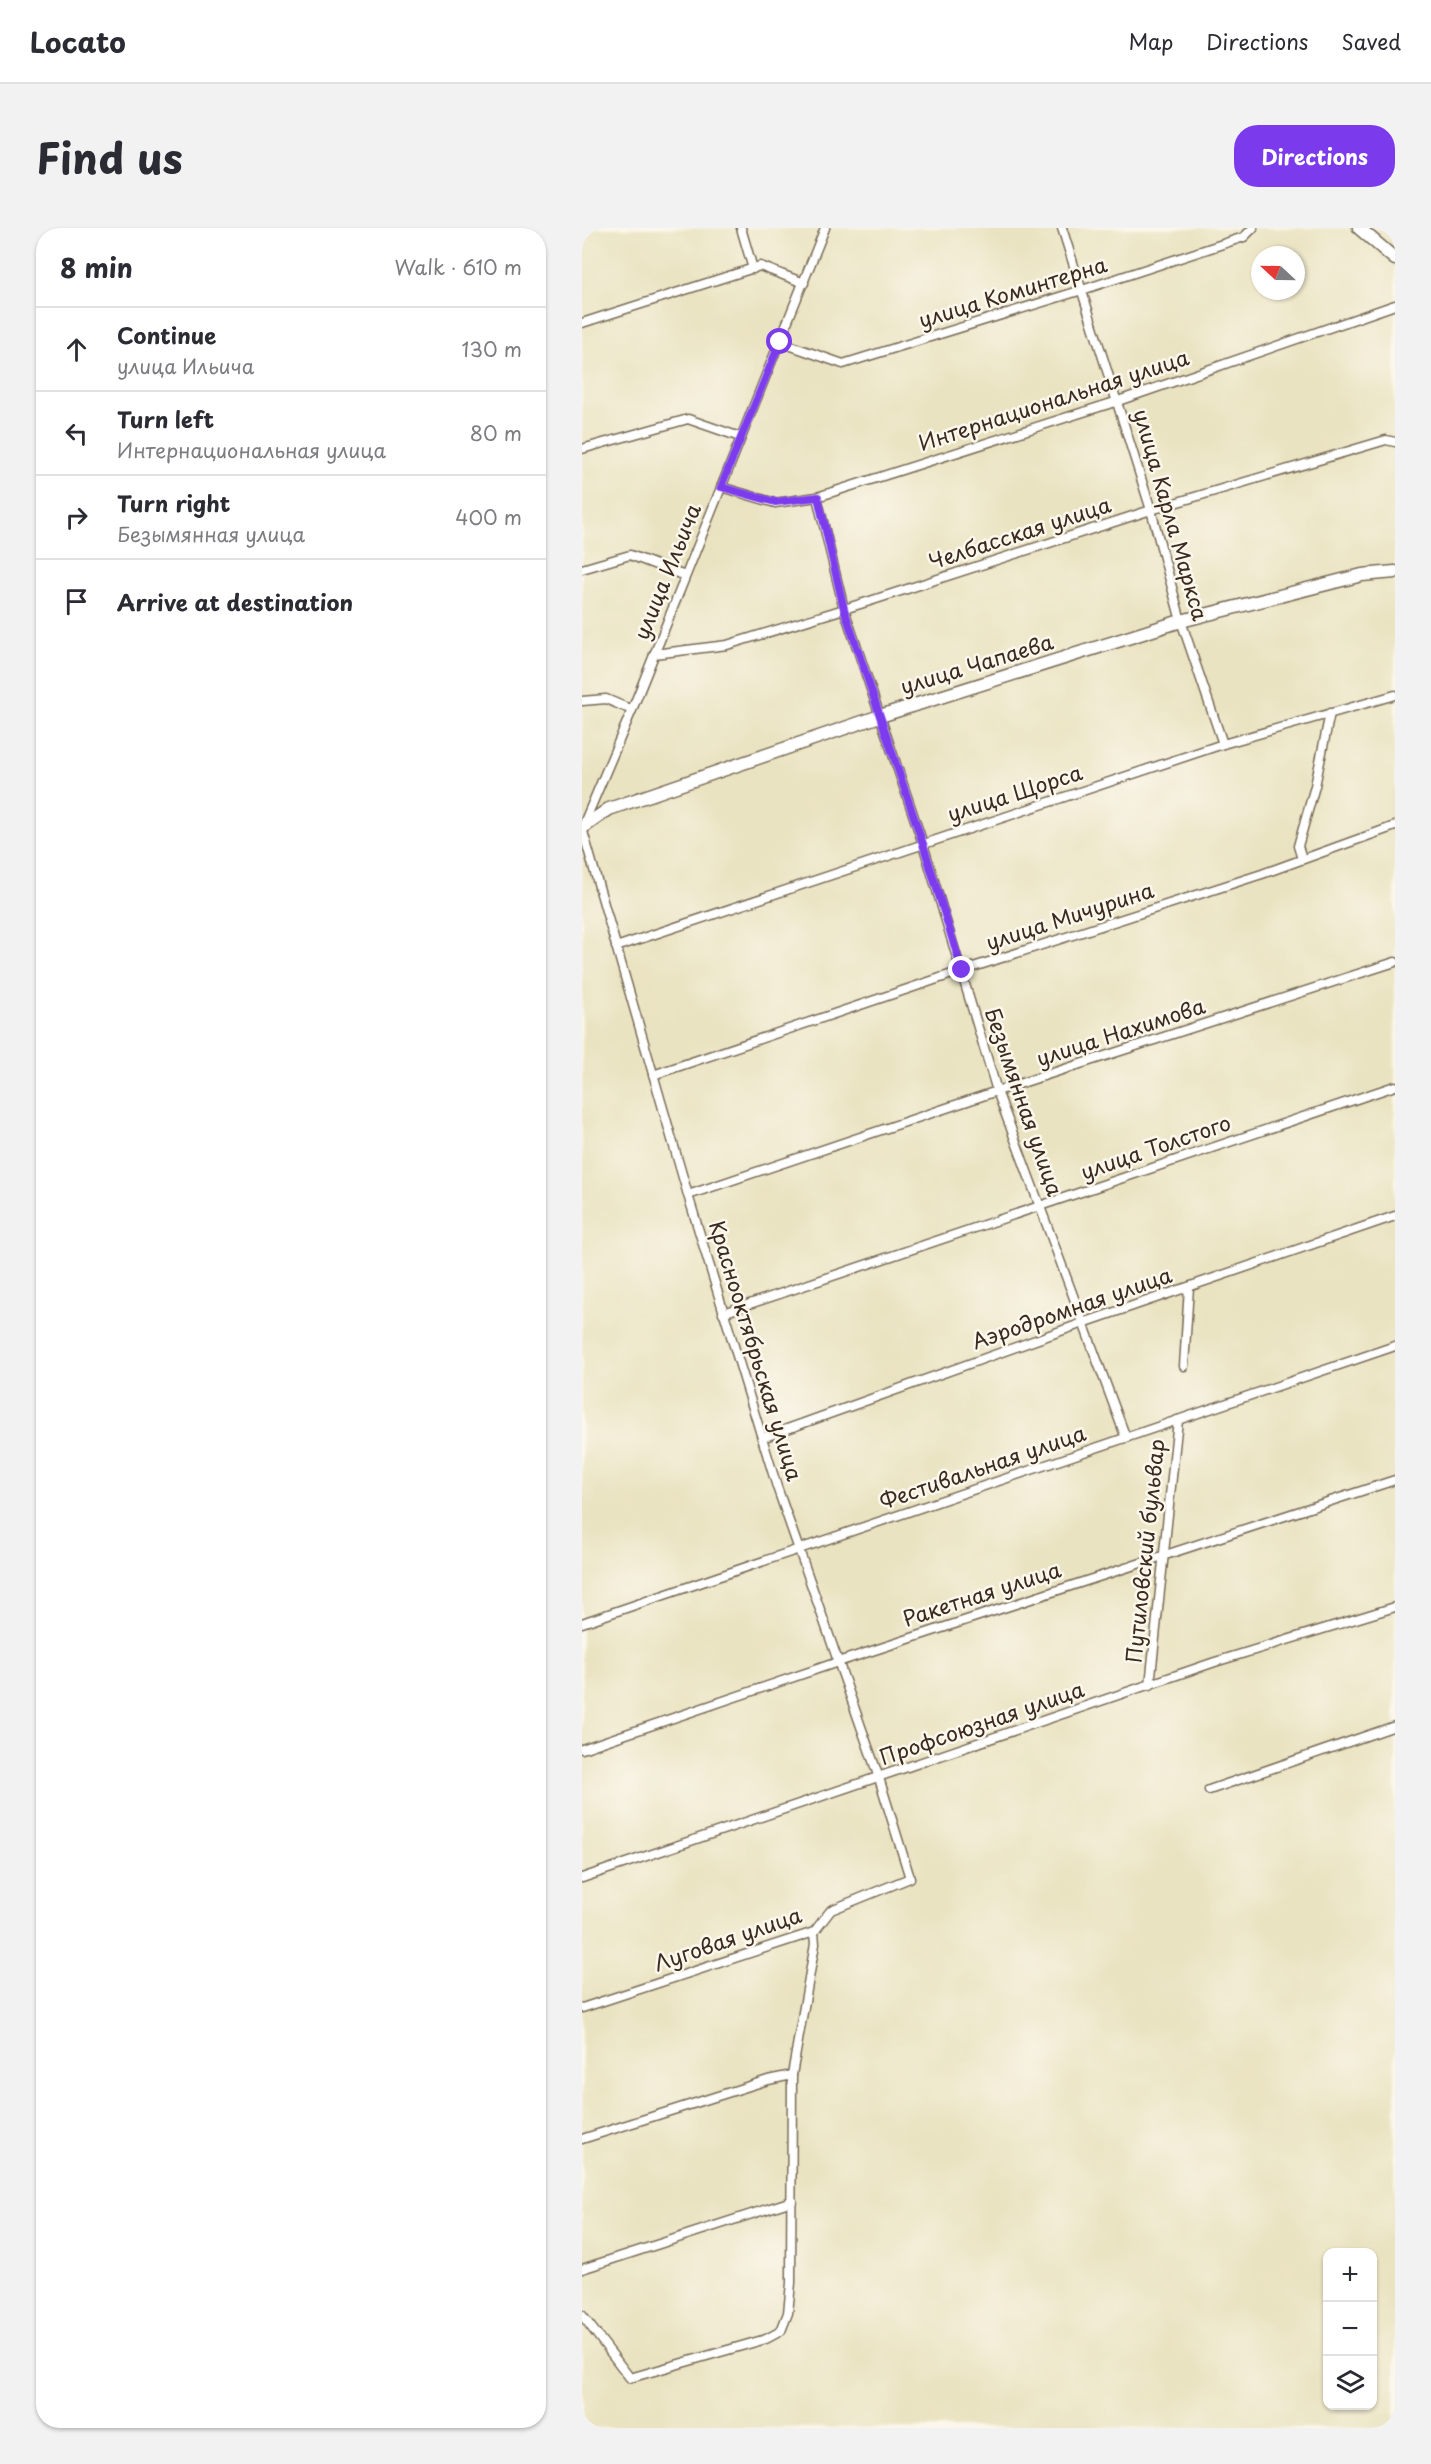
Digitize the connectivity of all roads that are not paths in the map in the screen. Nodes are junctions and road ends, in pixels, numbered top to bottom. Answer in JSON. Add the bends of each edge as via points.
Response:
{"nodes":[{"id":1,"x":741,"y":228,"type":"edge"},
{"id":2,"x":825,"y":228,"type":"edge"},
{"id":3,"x":1062,"y":228,"type":"edge"},
{"id":4,"x":1253,"y":228,"type":"edge"},
{"id":5,"x":1359,"y":228,"type":"edge"},
{"id":6,"x":1395,"y":260,"type":"edge"},
{"id":7,"x":753,"y":269,"type":"junction"},
{"id":8,"x":804,"y":283,"type":"junction"},
{"id":9,"x":1082,"y":290,"type":"junction"},
{"id":10,"x":1395,"y":305,"type":"edge"},
{"id":11,"x":582,"y":323,"type":"edge"},
{"id":12,"x":780,"y":342,"type":"junction"},
{"id":13,"x":1118,"y":401,"type":"junction"},
{"id":14,"x":740,"y":437,"type":"junction"},
{"id":15,"x":1395,"y":442,"type":"edge"},
{"id":16,"x":582,"y":449,"type":"edge"},
{"id":17,"x":721,"y":487,"type":"junction"},
{"id":18,"x":818,"y":497,"type":"junction"},
{"id":19,"x":1151,"y":510,"type":"junction"},
{"id":20,"x":582,"y":569,"type":"edge"},
{"id":21,"x":1395,"y":572,"type":"edge"},
{"id":22,"x":685,"y":576,"type":"junction"},
{"id":23,"x":844,"y":609,"type":"junction"},
{"id":24,"x":1181,"y":621,"type":"junction"},
{"id":25,"x":654,"y":654,"type":"junction"},
{"id":26,"x":1395,"y":695,"type":"edge"},
{"id":27,"x":582,"y":701,"type":"edge"},
{"id":28,"x":632,"y":710,"type":"junction"},
{"id":29,"x":1330,"y":713,"type":"junction"},
{"id":30,"x":880,"y":716,"type":"junction"},
{"id":31,"x":1223,"y":744,"type":"junction"},
{"id":32,"x":1395,"y":826,"type":"edge"},
{"id":33,"x":582,"y":828,"type":"edge"},
{"id":34,"x":923,"y":844,"type":"junction"},
{"id":35,"x":1302,"y":859,"type":"junction"},
{"id":36,"x":616,"y":947,"type":"junction"},
{"id":37,"x":1395,"y":962,"type":"edge"},
{"id":38,"x":962,"y":970,"type":"junction"},
{"id":39,"x":653,"y":1075,"type":"junction"},
{"id":40,"x":1395,"y":1086,"type":"edge"},
{"id":41,"x":997,"y":1092,"type":"junction"},
{"id":42,"x":688,"y":1195,"type":"junction"},
{"id":43,"x":1040,"y":1208,"type":"junction"},
{"id":44,"x":1395,"y":1216,"type":"edge"},
{"id":45,"x":1189,"y":1287,"type":"junction"},
{"id":46,"x":723,"y":1313,"type":"junction"},
{"id":47,"x":1083,"y":1323,"type":"junction"},
{"id":48,"x":1395,"y":1346,"type":"edge"},
{"id":49,"x":1184,"y":1366,"type":"dead end"},
{"id":50,"x":1178,"y":1420,"type":"junction"},
{"id":51,"x":762,"y":1437,"type":"junction"},
{"id":52,"x":1126,"y":1438,"type":"junction"},
{"id":53,"x":1395,"y":1480,"type":"edge"},
{"id":54,"x":799,"y":1549,"type":"junction"},
{"id":55,"x":1165,"y":1554,"type":"junction"},
{"id":56,"x":1395,"y":1607,"type":"edge"},
{"id":57,"x":582,"y":1623,"type":"edge"},
{"id":58,"x":838,"y":1662,"type":"junction"},
{"id":59,"x":1150,"y":1684,"type":"junction"},
{"id":60,"x":1395,"y":1726,"type":"edge"},
{"id":61,"x":582,"y":1749,"type":"edge"},
{"id":62,"x":879,"y":1778,"type":"junction"},
{"id":63,"x":1209,"y":1790,"type":"dead end"},
{"id":64,"x":582,"y":1878,"type":"edge"},
{"id":65,"x":910,"y":1878,"type":"joint"},
{"id":66,"x":814,"y":1932,"type":"junction"},
{"id":67,"x":582,"y":2008,"type":"edge"},
{"id":68,"x":792,"y":2075,"type":"junction"},
{"id":69,"x":582,"y":2139,"type":"edge"},
{"id":70,"x":792,"y":2201,"type":"junction"},
{"id":71,"x":582,"y":2269,"type":"edge"},
{"id":72,"x":582,"y":2315,"type":"edge"}],
"edges":[{"from":1,"to":7,"type":"street"},
{"from":2,"to":8,"type":"street","name":"улица Ильича"},
{"from":3,"to":9,"type":"street","name":"улица Карла Маркса"},
{"from":4,"to":9,"type":"street","name":"улица Коминтерна","via":[[1244,237]]},
{"from":5,"to":6,"type":"main road"},
{"from":7,"to":8,"type":"street","via":[[760,266]]},
{"from":7,"to":11,"type":"street"},
{"from":8,"to":12,"type":"street","name":"улица Ильича"},
{"from":9,"to":12,"type":"street","name":"улица Коминтерна","via":[[843,364]]},
{"from":9,"to":13,"type":"street","name":"улица Карла Маркса"},
{"from":10,"to":13,"type":"street","name":"Интернациональная улица"},
{"from":12,"to":14,"type":"street","name":"улица Ильича"},
{"from":13,"to":18,"type":"street","name":"Интернациональная улица"},
{"from":13,"to":19,"type":"street","name":"улица Карла Маркса"},
{"from":14,"to":16,"type":"street","via":[[688,418]]},
{"from":14,"to":17,"type":"street","name":"улица Ильича"},
{"from":15,"to":19,"type":"street","name":"Челбасская улица","via":[[1386,440]]},
{"from":17,"to":18,"type":"street","name":"Интернациональная улица","via":[[775,502]]},
{"from":17,"to":22,"type":"street","name":"улица Ильича"},
{"from":18,"to":23,"type":"street","name":"Безымянная улица"},
{"from":19,"to":23,"type":"street","name":"Челбасская улица"},
{"from":19,"to":24,"type":"street","name":"улица Карла Маркса"},
{"from":20,"to":22,"type":"street","via":[[630,555]]},
{"from":21,"to":24,"type":"main road","name":"улица Чапаева","via":[[1362,575]]},
{"from":22,"to":25,"type":"street","name":"улица Ильича"},
{"from":23,"to":25,"type":"street","name":"Челбасская улица","via":[[727,645]]},
{"from":23,"to":30,"type":"street","name":"Безымянная улица"},
{"from":24,"to":30,"type":"main road","name":"улица Чапаева"},
{"from":24,"to":31,"type":"street","name":"улица Карла Маркса"},
{"from":25,"to":28,"type":"street","name":"улица Ильича"},
{"from":26,"to":29,"type":"street","name":"улица Щорса"},
{"from":27,"to":28,"type":"street","via":[[606,699]]},
{"from":28,"to":33,"type":"street","name":"улица Ильича"},
{"from":29,"to":31,"type":"street","name":"улица Щорса"},
{"from":29,"to":35,"type":"street","via":[[1316,786],[1298,846]]},
{"from":30,"to":33,"type":"main road","name":"улица Чапаева","via":[[609,809]]},
{"from":30,"to":34,"type":"street","name":"Безымянная улица"},
{"from":31,"to":34,"type":"street","name":"улица Щорса"},
{"from":32,"to":35,"type":"street","name":"улица Мичурина"},
{"from":33,"to":36,"type":"street","name":"Краснооктябрьская улица"},
{"from":34,"to":36,"type":"street","name":"улица Щорса"},
{"from":34,"to":38,"type":"street","name":"Безымянная улица"},
{"from":35,"to":38,"type":"street","name":"улица Мичурина"},
{"from":36,"to":39,"type":"street","name":"Краснооктябрьская улица"},
{"from":37,"to":41,"type":"street","name":"улица Нахимова"},
{"from":38,"to":39,"type":"street","name":"улица Мичурина"},
{"from":38,"to":41,"type":"street","name":"Безымянная улица"},
{"from":39,"to":42,"type":"street","name":"Краснооктябрьская улица"},
{"from":40,"to":43,"type":"street","name":"улица Толстого"},
{"from":41,"to":42,"type":"street","name":"улица Нахимова"},
{"from":41,"to":43,"type":"street","name":"Безымянная улица"},
{"from":42,"to":46,"type":"street","name":"Краснооктябрьская улица"},
{"from":43,"to":46,"type":"street","name":"улица Толстого"},
{"from":43,"to":47,"type":"street","name":"Безымянная улица"},
{"from":44,"to":45,"type":"street","name":"Аэродромная улица"},
{"from":45,"to":47,"type":"street","name":"Аэродромная улица"},
{"from":45,"to":49,"type":"street"},
{"from":46,"to":51,"type":"street","name":"Краснооктябрьская улица"},
{"from":47,"to":51,"type":"street","name":"Аэродромная улица"},
{"from":47,"to":52,"type":"street","name":"Безымянная улица"},
{"from":48,"to":50,"type":"street","name":"Фестивальная улица"},
{"from":50,"to":52,"type":"street","name":"Фестивальная улица"},
{"from":50,"to":55,"type":"street","name":"Путиловский бульвар"},
{"from":51,"to":54,"type":"street","name":"Краснооктябрьская улица"},
{"from":52,"to":54,"type":"street","name":"Фестивальная улица"},
{"from":53,"to":55,"type":"street","name":"Ракетная улица"},
{"from":54,"to":57,"type":"street","name":"Фестивальная улица"},
{"from":54,"to":58,"type":"street","name":"Краснооктябрьская улица"},
{"from":55,"to":58,"type":"street","name":"Ракетная улица"},
{"from":55,"to":59,"type":"street","name":"Путиловский бульвар"},
{"from":56,"to":59,"type":"street","name":"Профсоюзная улица"},
{"from":58,"to":61,"type":"street","name":"Ракетная улица"},
{"from":58,"to":62,"type":"street","name":"Краснооктябрьская улица"},
{"from":59,"to":62,"type":"street","name":"Профсоюзная улица"},
{"from":60,"to":63,"type":"street"},
{"from":62,"to":64,"type":"street","name":"Профсоюзная улица"},
{"from":62,"to":65,"type":"street","name":"Краснооктябрьская улица"},
{"from":65,"to":66,"type":"street","name":"Луговая улица","via":[[831,1910]]},
{"from":66,"to":67,"type":"street","name":"Луговая улица"},
{"from":66,"to":68,"type":"street"},
{"from":68,"to":69,"type":"street"},
{"from":68,"to":70,"type":"street"},
{"from":70,"to":71,"type":"street"},
{"from":70,"to":72,"type":"street","via":[[792,2283],[781,2331],[766,2339],[630,2378]]}]}
